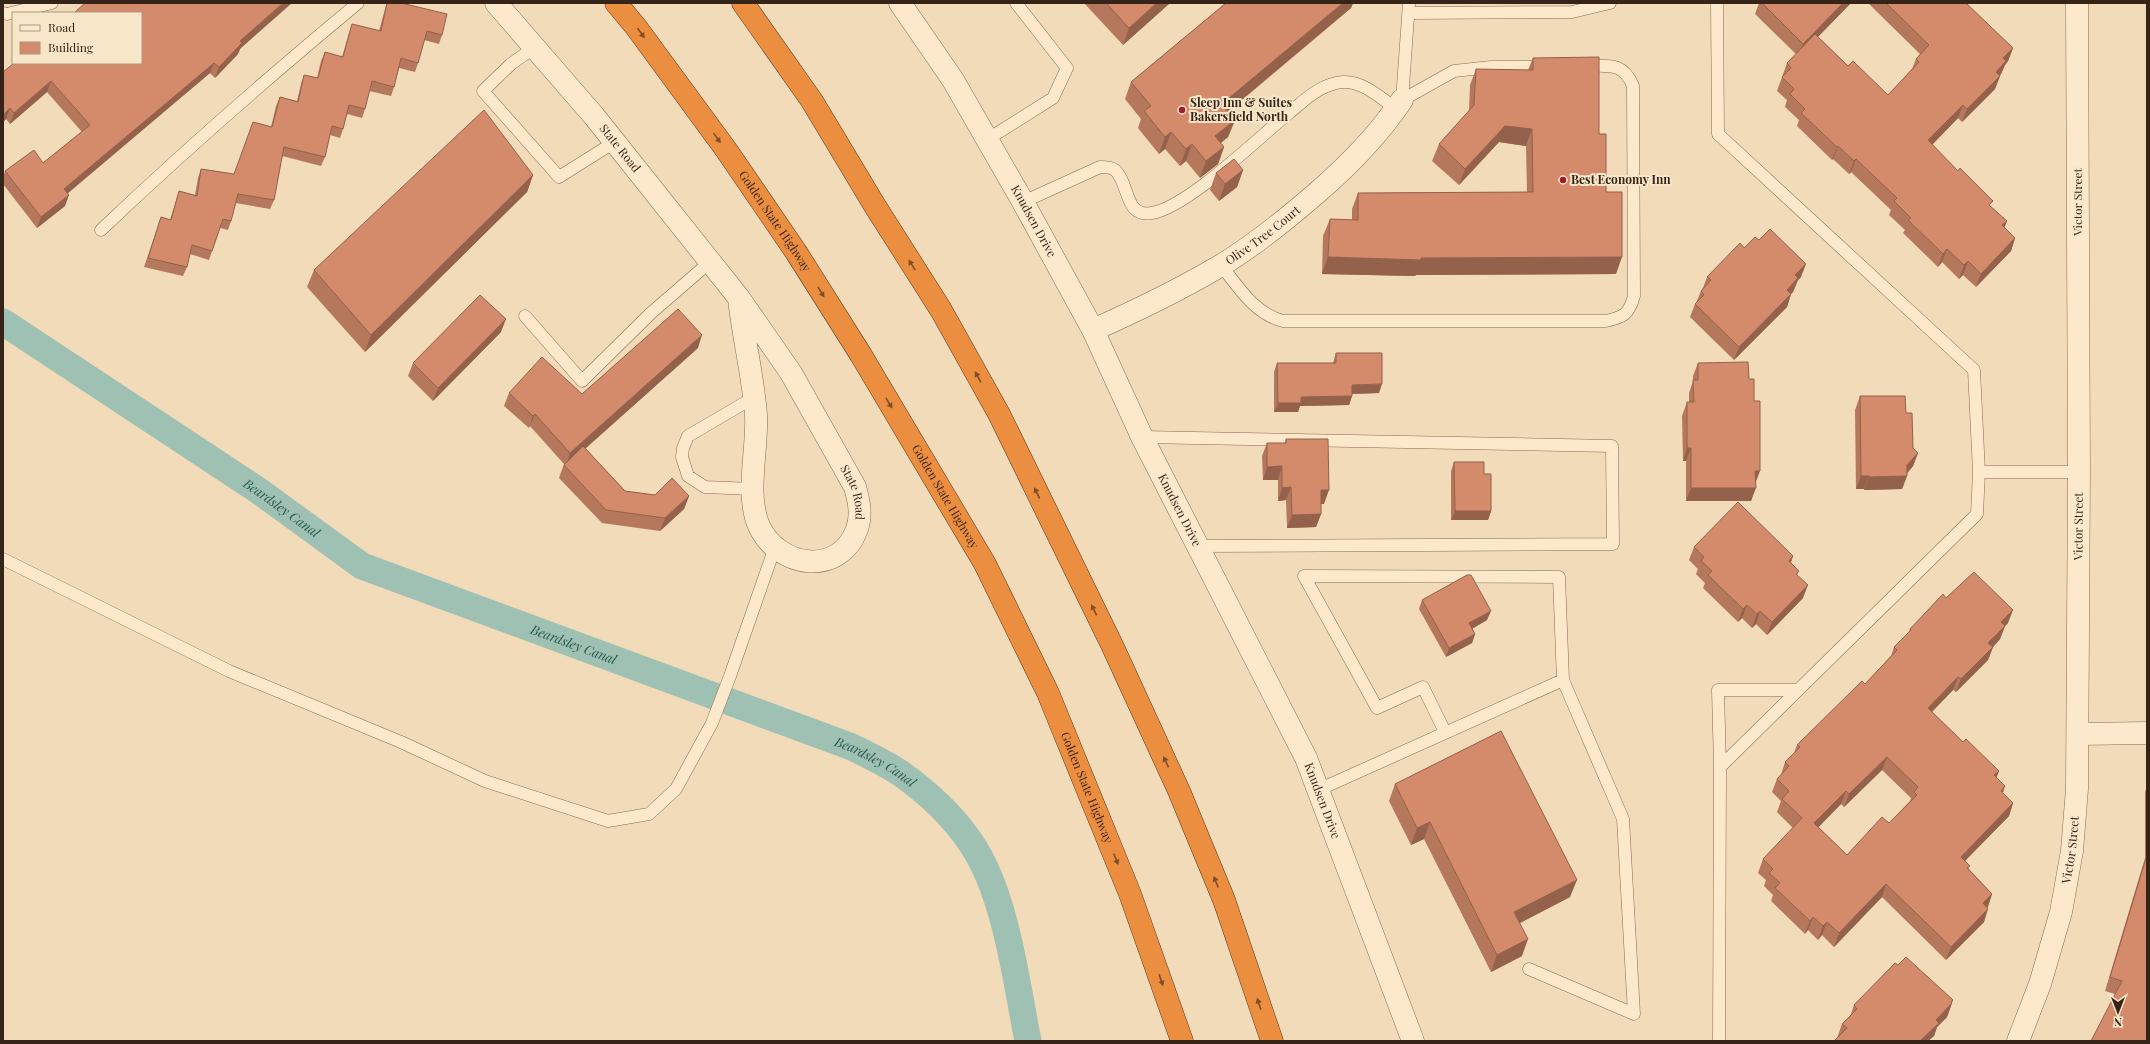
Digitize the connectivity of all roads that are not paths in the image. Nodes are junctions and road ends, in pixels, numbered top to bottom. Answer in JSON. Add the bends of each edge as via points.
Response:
{"nodes":[{"id":1,"x":52,"y":3,"type":"edge"},
{"id":2,"x":358,"y":3,"type":"edge"},
{"id":3,"x":496,"y":3,"type":"edge"},
{"id":4,"x":616,"y":3,"type":"edge"},
{"id":5,"x":901,"y":3,"type":"edge"},
{"id":6,"x":1016,"y":3,"type":"edge"},
{"id":7,"x":1610,"y":3,"type":"edge"},
{"id":8,"x":1717,"y":3,"type":"edge"},
{"id":9,"x":2077,"y":3,"type":"edge"},
{"id":10,"x":744,"y":4,"type":"edge"},
{"id":11,"x":1409,"y":8,"type":"edge"},
{"id":12,"x":16,"y":12,"type":"edge"},
{"id":13,"x":535,"y":47,"type":"junction"},
{"id":14,"x":1568,"y":66,"type":"edge"},
{"id":15,"x":1553,"y":67,"type":"edge"},
{"id":16,"x":1399,"y":104,"type":"junction"},
{"id":17,"x":988,"y":139,"type":"junction"},
{"id":18,"x":614,"y":143,"type":"junction"},
{"id":19,"x":1023,"y":202,"type":"junction"},
{"id":20,"x":101,"y":230,"type":"dead end"},
{"id":21,"x":710,"y":262,"type":"junction"},
{"id":22,"x":1220,"y":266,"type":"junction"},
{"id":23,"x":739,"y":298,"type":"junction"},
{"id":24,"x":526,"y":316,"type":"dead end"},
{"id":25,"x":1093,"y":330,"type":"junction"},
{"id":26,"x":754,"y":398,"type":"junction"},
{"id":27,"x":1142,"y":437,"type":"junction"},
{"id":28,"x":1979,"y":472,"type":"junction"},
{"id":29,"x":2079,"y":472,"type":"junction"},
{"id":30,"x":754,"y":489,"type":"junction"},
{"id":31,"x":1197,"y":546,"type":"junction"},
{"id":32,"x":775,"y":547,"type":"junction"},
{"id":33,"x":3,"y":559,"type":"edge"},
{"id":34,"x":1563,"y":680,"type":"junction"},
{"id":35,"x":1798,"y":690,"type":"junction"},
{"id":36,"x":1445,"y":732,"type":"junction"},
{"id":37,"x":2147,"y":733,"type":"edge"},
{"id":38,"x":2078,"y":734,"type":"junction"},
{"id":39,"x":1720,"y":767,"type":"junction"},
{"id":40,"x":1318,"y":790,"type":"junction"},
{"id":41,"x":1529,"y":969,"type":"dead end"},
{"id":42,"x":1182,"y":1041,"type":"edge"},
{"id":43,"x":1272,"y":1041,"type":"edge"},
{"id":44,"x":1413,"y":1041,"type":"edge"},
{"id":45,"x":1719,"y":1041,"type":"edge"},
{"id":46,"x":2018,"y":1041,"type":"edge"}],
"edges":[{"from":1,"to":12,"type":"lane"},
{"from":2,"to":20,"type":"lane","via":[[250,93]]},
{"from":3,"to":13,"type":"street","name":"State Road"},
{"from":4,"to":42,"type":"highway","name":"Golden State Highway","one_way":true,"via":[[727,152],[796,252],[861,355],[985,564],[1048,693],[1130,894]]},
{"from":5,"to":17,"type":"street","name":"Knudsen Drive","via":[[953,80]]},
{"from":6,"to":17,"type":"lane","via":[[1067,68],[1053,98]]},
{"from":7,"to":11,"type":"lane","via":[[1572,12]]},
{"from":8,"to":28,"type":"lane","via":[[1718,134],[1974,370]]},
{"from":9,"to":29,"type":"street","name":"Victor Street"},
{"from":43,"to":10,"type":"highway","one_way":true,"via":[[1224,900],[1179,791],[1112,645],[999,414],[940,310],[812,101]]},
{"from":11,"to":16,"type":"lane"},
{"from":13,"to":18,"type":"street","name":"State Road"},
{"from":13,"to":18,"type":"lane","via":[[511,64],[483,91],[559,177]]},
{"from":14,"to":22,"type":"lane","via":[[1607,66],[1622,69],[1629,76],[1633,86],[1634,296],[1630,309],[1620,318],[1606,321],[1283,321],[1273,319],[1247,299]]},
{"from":15,"to":16,"type":"lane","via":[[1491,67],[1454,71]]},
{"from":16,"to":19,"type":"lane","via":[[1364,87],[1343,82],[1317,90],[1195,191],[1159,212],[1141,213],[1131,206],[1120,178],[1114,169],[1108,167],[1100,167]]},
{"from":16,"to":22,"type":"street","name":"Olive Tree Court","via":[[1345,168],[1285,220]]},
{"from":17,"to":19,"type":"street","name":"Knudsen Drive"},
{"from":18,"to":21,"type":"street","name":"State Road"},
{"from":19,"to":25,"type":"street","name":"Knudsen Drive"},
{"from":21,"to":23,"type":"street","name":"State Road"},
{"from":21,"to":24,"type":"lane","via":[[651,313],[582,381]]},
{"from":22,"to":25,"type":"street","name":"Olive Tree Court"},
{"from":23,"to":26,"type":"street","name":"State Road","via":[[742,332],[751,369]]},
{"from":23,"to":32,"type":"street","name":"State Road","via":[[791,373],[855,487],[860,507],[858,528],[849,545],[835,556],[816,562],[801,561],[788,557]]},
{"from":25,"to":27,"type":"street","name":"Knudsen Drive"},
{"from":26,"to":30,"type":"street","name":"State Road"},
{"from":26,"to":30,"type":"lane","via":[[688,436],[682,457],[688,476],[705,487]]},
{"from":27,"to":31,"type":"street","name":"Knudsen Drive"},
{"from":27,"to":31,"type":"lane","via":[[1612,446],[1613,544]]},
{"from":28,"to":29,"type":"lane"},
{"from":28,"to":35,"type":"lane","via":[[1977,514]]},
{"from":29,"to":38,"type":"street","name":"Victor Street"},
{"from":30,"to":32,"type":"street","name":"State Road","via":[[753,501],[759,525],[765,537]]},
{"from":31,"to":40,"type":"street","name":"Knudsen Drive","via":[[1306,758]]},
{"from":32,"to":33,"type":"lane","via":[[712,723],[676,790],[649,814],[608,821],[485,781],[401,742],[229,671]]},
{"from":34,"to":36,"type":"lane"},
{"from":34,"to":36,"type":"lane","via":[[1559,577],[1304,576],[1377,708],[1422,687]]},
{"from":34,"to":41,"type":"lane","via":[[1623,819],[1634,1014]]},
{"from":35,"to":39,"type":"lane"},
{"from":35,"to":39,"type":"lane","via":[[1718,690]]},
{"from":36,"to":40,"type":"lane"},
{"from":37,"to":38,"type":"street"},
{"from":38,"to":46,"type":"street","name":"Victor Street","via":[[2072,851],[2061,912],[2040,984]]},
{"from":39,"to":45,"type":"lane"},
{"from":40,"to":44,"type":"street","name":"Knudsen Drive"}]}
